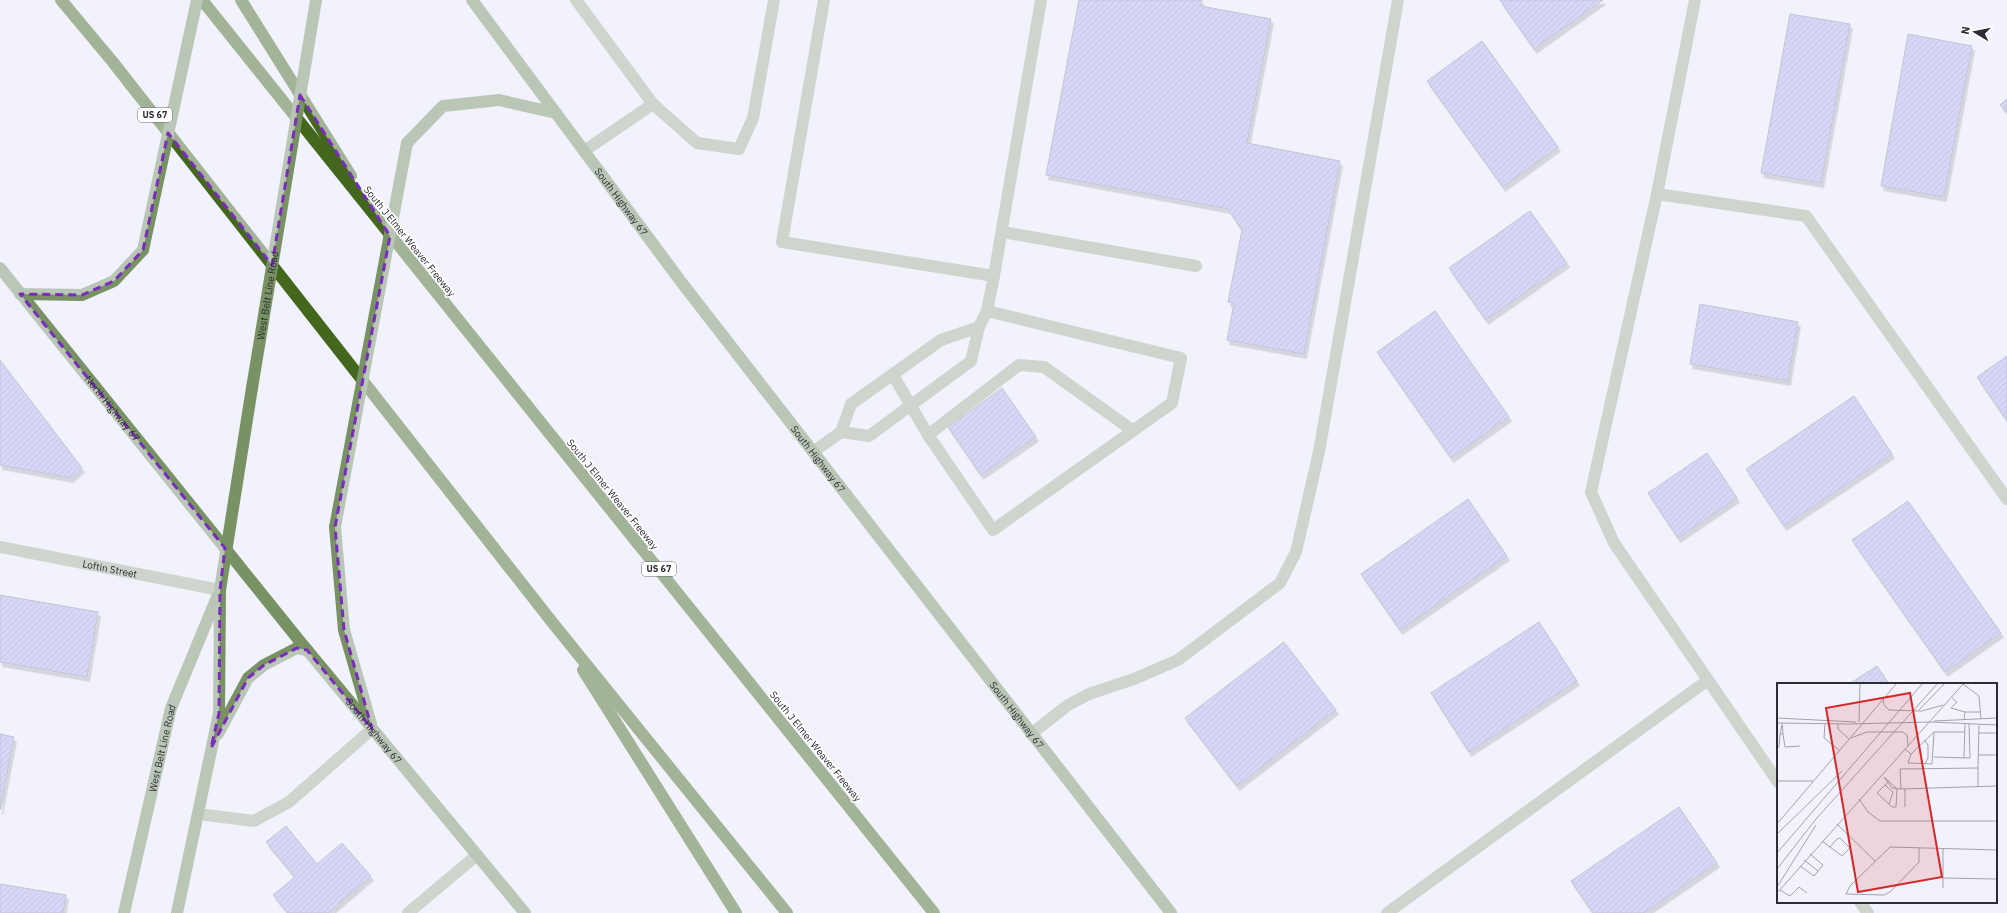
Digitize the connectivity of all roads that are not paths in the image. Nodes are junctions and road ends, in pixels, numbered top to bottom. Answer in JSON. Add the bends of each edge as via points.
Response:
{"nodes":[{"id":1,"x":61,"y":0,"type":"edge"},
{"id":2,"x":197,"y":0,"type":"edge"},
{"id":3,"x":202,"y":0,"type":"edge"},
{"id":4,"x":241,"y":0,"type":"edge"},
{"id":5,"x":316,"y":0,"type":"edge"},
{"id":6,"x":472,"y":0,"type":"edge"},
{"id":7,"x":576,"y":0,"type":"edge"},
{"id":8,"x":774,"y":0,"type":"edge"},
{"id":9,"x":824,"y":0,"type":"edge"},
{"id":10,"x":1042,"y":0,"type":"edge"},
{"id":11,"x":1398,"y":0,"type":"edge"},
{"id":12,"x":1695,"y":0,"type":"edge"},
{"id":13,"x":653,"y":104,"type":"junction"},
{"id":14,"x":556,"y":113,"type":"junction"},
{"id":15,"x":584,"y":151,"type":"junction"},
{"id":16,"x":1657,"y":194,"type":"junction"},
{"id":17,"x":386,"y":231,"type":"junction"},
{"id":18,"x":1002,"y":232,"type":"junction"},
{"id":19,"x":1196,"y":266,"type":"dead end"},
{"id":20,"x":0,"y":268,"type":"edge"},
{"id":21,"x":994,"y":276,"type":"junction"},
{"id":22,"x":20,"y":294,"type":"junction"},
{"id":23,"x":987,"y":311,"type":"junction"},
{"id":24,"x":979,"y":327,"type":"junction"},
{"id":25,"x":892,"y":375,"type":"junction"},
{"id":26,"x":910,"y":405,"type":"junction"},
{"id":27,"x":1132,"y":430,"type":"junction"},
{"id":28,"x":841,"y":432,"type":"junction"},
{"id":29,"x":928,"y":435,"type":"junction"},
{"id":30,"x":813,"y":452,"type":"junction"},
{"id":31,"x":2007,"y":499,"type":"edge"},
{"id":32,"x":0,"y":547,"type":"edge"},
{"id":33,"x":225,"y":548,"type":"junction"},
{"id":34,"x":220,"y":590,"type":"junction"},
{"id":35,"x":552,"y":622,"type":"junction"},
{"id":36,"x":307,"y":650,"type":"junction"},
{"id":37,"x":1708,"y":680,"type":"junction"},
{"id":38,"x":372,"y":729,"type":"junction"},
{"id":39,"x":1031,"y":734,"type":"junction"},
{"id":40,"x":211,"y":748,"type":"junction"},
{"id":41,"x":1777,"y":781,"type":"edge"},
{"id":42,"x":198,"y":814,"type":"junction"},
{"id":43,"x":477,"y":855,"type":"junction"},
{"id":44,"x":1861,"y":903,"type":"edge"},
{"id":45,"x":124,"y":913,"type":"edge"},
{"id":46,"x":177,"y":913,"type":"edge"},
{"id":47,"x":408,"y":913,"type":"edge"},
{"id":48,"x":525,"y":913,"type":"edge"},
{"id":49,"x":736,"y":913,"type":"edge"},
{"id":50,"x":787,"y":913,"type":"edge"},
{"id":51,"x":934,"y":913,"type":"edge"},
{"id":52,"x":1170,"y":913,"type":"edge"},
{"id":53,"x":1387,"y":913,"type":"edge"},
{"id":54,"x":1868,"y":913,"type":"edge"}],
"edges":[{"from":1,"to":35,"type":"highway","number":"US 67","via":[[112,61]]},
{"from":2,"to":22,"type":"main road","bridge":true,"via":[[143,250],[114,281],[82,296]]},
{"from":3,"to":17,"type":"highway","name":"South J Elmer Weaver Freeway","number":"US 67"},
{"from":4,"to":17,"type":"highway"},
{"from":5,"to":33,"type":"main road","name":"West Belt Line Road","bridge":true},
{"from":6,"to":14,"type":"main road","name":"South Highway 67"},
{"from":7,"to":13,"type":"street"},
{"from":8,"to":13,"type":"street","via":[[753,118],[739,149],[697,143]]},
{"from":9,"to":21,"type":"street","via":[[782,242]]},
{"from":10,"to":18,"type":"street"},
{"from":11,"to":39,"type":"street","via":[[1318,452],[1296,552],[1280,582],[1178,660],[1134,679],[1089,694],[1068,705]]},
{"from":12,"to":16,"type":"street"},
{"from":13,"to":15,"type":"street"},
{"from":14,"to":15,"type":"main road","name":"South Highway 67"},
{"from":14,"to":17,"type":"main road","bridge":true,"via":[[499,100],[443,106],[407,143]]},
{"from":15,"to":30,"type":"main road","name":"South Highway 67"},
{"from":16,"to":31,"type":"street","via":[[1806,216]]},
{"from":16,"to":37,"type":"street","via":[[1591,492],[1614,543]]},
{"from":17,"to":38,"type":"main road","bridge":true,"via":[[335,528],[344,630]]},
{"from":17,"to":51,"type":"highway","name":"South J Elmer Weaver Freeway","number":"US 67"},
{"from":18,"to":19,"type":"street"},
{"from":18,"to":21,"type":"street"},
{"from":20,"to":22,"type":"main road","name":"North Highway 67"},
{"from":21,"to":23,"type":"street"},
{"from":22,"to":33,"type":"main road","name":"North Highway 67"},
{"from":23,"to":24,"type":"street"},
{"from":23,"to":27,"type":"street","via":[[1181,358],[1172,403]]},
{"from":24,"to":25,"type":"street","via":[[941,340]]},
{"from":24,"to":26,"type":"street","via":[[971,361]]},
{"from":25,"to":26,"type":"street"},
{"from":25,"to":28,"type":"street","via":[[851,404]]},
{"from":26,"to":28,"type":"street","via":[[868,436]]},
{"from":26,"to":29,"type":"street"},
{"from":27,"to":29,"type":"street","via":[[1044,367],[1019,365]]},
{"from":27,"to":29,"type":"street","via":[[993,530]]},
{"from":28,"to":30,"type":"street"},
{"from":30,"to":39,"type":"main road","name":"South Highway 67"},
{"from":32,"to":34,"type":"street","name":"Loftin Street"},
{"from":33,"to":34,"type":"main road","name":"West Belt Line Road"},
{"from":33,"to":36,"type":"main road","name":"South Highway 67"},
{"from":34,"to":40,"type":"main road","name":"West Belt Line Road","via":[[219,713]]},
{"from":34,"to":45,"type":"main road","name":"West Belt Line Road","via":[[171,708]]},
{"from":35,"to":49,"type":"highway"},
{"from":35,"to":50,"type":"highway","number":"US 67"},
{"from":36,"to":38,"type":"main road","name":"South Highway 67"},
{"from":36,"to":40,"type":"main road","via":[[297,648],[264,665],[248,678]]},
{"from":37,"to":41,"type":"street"},
{"from":37,"to":53,"type":"street"},
{"from":38,"to":42,"type":"street","via":[[289,802],[254,822]]},
{"from":38,"to":43,"type":"main road","name":"South Highway 67"},
{"from":39,"to":52,"type":"main road","name":"South Highway 67"},
{"from":40,"to":42,"type":"main road","name":"West Belt Line Road"},
{"from":42,"to":46,"type":"main road","name":"West Belt Line Road"},
{"from":43,"to":47,"type":"street"},
{"from":43,"to":48,"type":"main road","name":"South Highway 67"},
{"from":44,"to":54,"type":"street"}]}
